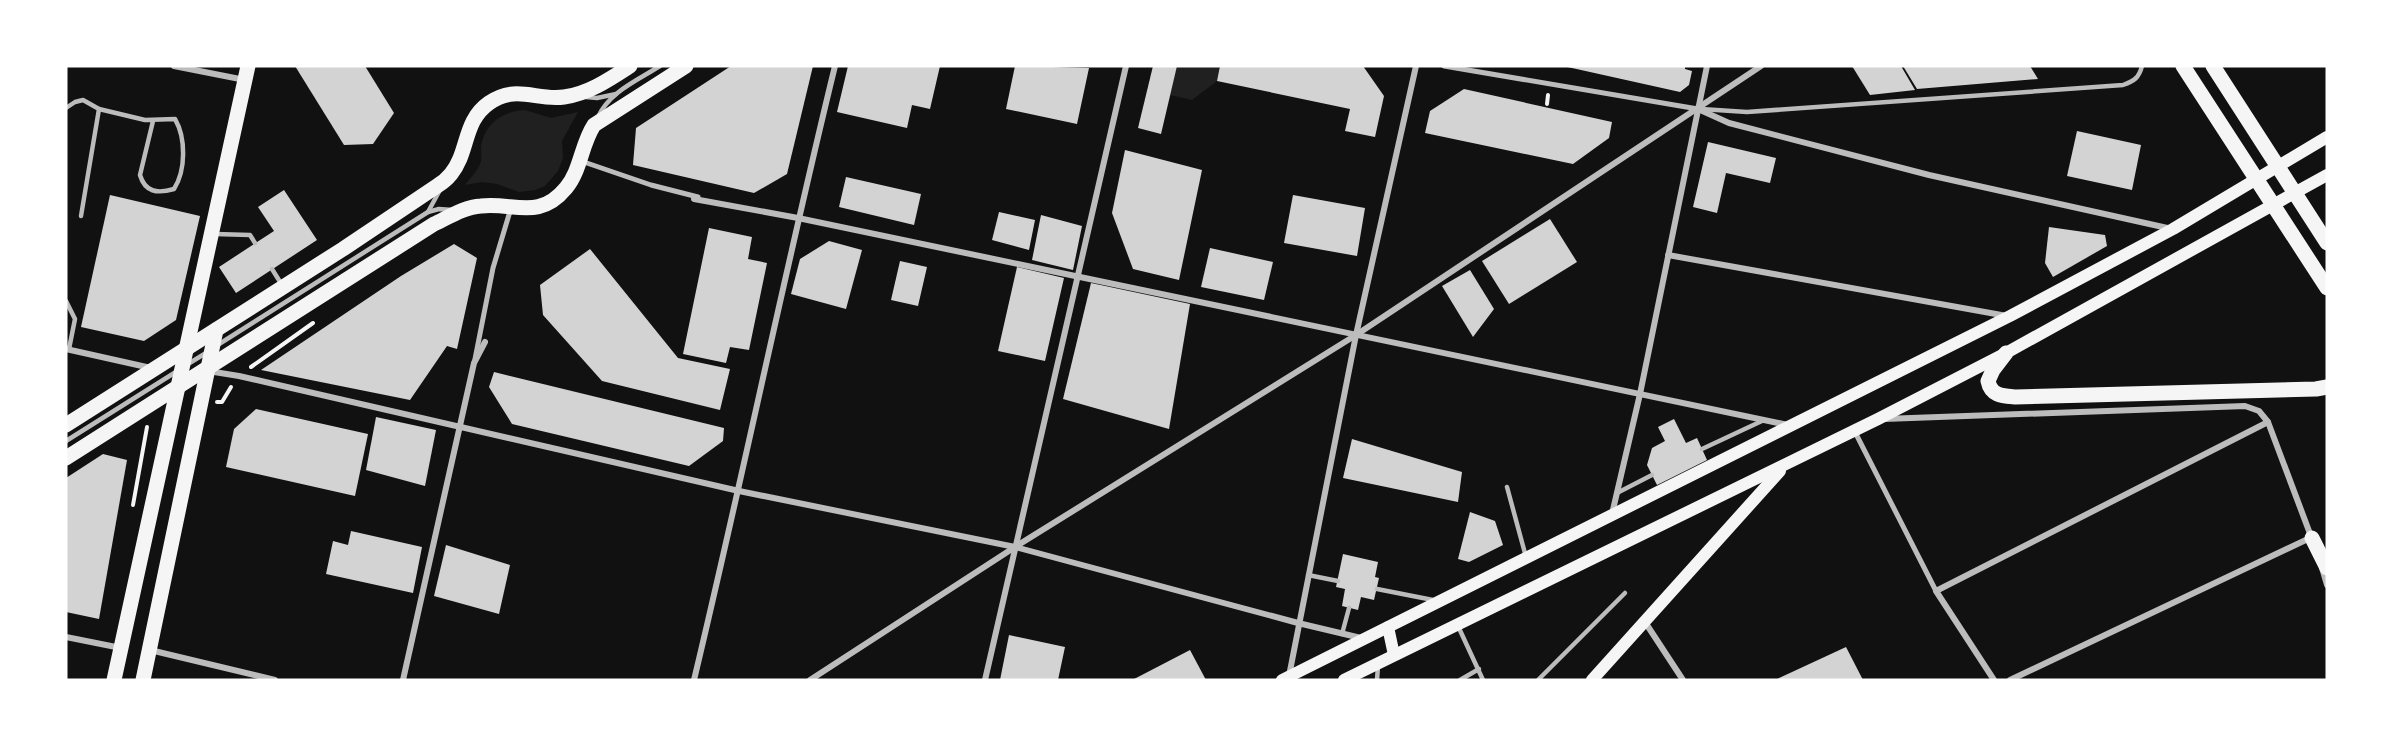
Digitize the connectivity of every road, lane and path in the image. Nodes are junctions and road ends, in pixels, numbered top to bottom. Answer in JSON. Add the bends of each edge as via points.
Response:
{"nodes":[{"id":1,"x":174,"y":66,"type":"edge"},
{"id":2,"x":630,"y":66,"type":"edge"},
{"id":3,"x":660,"y":66,"type":"edge"},
{"id":4,"x":686,"y":66,"type":"edge"},
{"id":5,"x":835,"y":66,"type":"edge"},
{"id":6,"x":1126,"y":66,"type":"edge"},
{"id":7,"x":1416,"y":66,"type":"edge"},
{"id":8,"x":1444,"y":66,"type":"edge"},
{"id":9,"x":1707,"y":66,"type":"edge"},
{"id":10,"x":1761,"y":66,"type":"edge"},
{"id":11,"x":2142,"y":66,"type":"edge"},
{"id":12,"x":2213,"y":66,"type":"edge"},
{"id":13,"x":2185,"y":69,"type":"edge"},
{"id":14,"x":247,"y":73,"type":"edge"},
{"id":15,"x":616,"y":94,"type":"junction"},
{"id":16,"x":573,"y":95,"type":"junction"},
{"id":17,"x":66,"y":108,"type":"edge"},
{"id":18,"x":99,"y":109,"type":"junction"},
{"id":19,"x":1698,"y":109,"type":"junction"},
{"id":20,"x":153,"y":121,"type":"junction"},
{"id":21,"x":594,"y":125,"type":"junction"},
{"id":22,"x":2327,"y":137,"type":"edge"},
{"id":23,"x":579,"y":161,"type":"junction"},
{"id":24,"x":2327,"y":175,"type":"edge"},
{"id":25,"x":443,"y":181,"type":"junction"},
{"id":26,"x":694,"y":199,"type":"dead end"},
{"id":27,"x":713,"y":201,"type":"junction"},
{"id":28,"x":511,"y":208,"type":"junction"},
{"id":29,"x":462,"y":211,"type":"junction"},
{"id":30,"x":428,"y":212,"type":"junction"},
{"id":31,"x":81,"y":216,"type":"dead end"},
{"id":32,"x":798,"y":218,"type":"junction"},
{"id":33,"x":2173,"y":229,"type":"junction"},
{"id":34,"x":213,"y":234,"type":"junction"},
{"id":35,"x":255,"y":243,"type":"dead end"},
{"id":36,"x":2327,"y":243,"type":"edge"},
{"id":37,"x":1668,"y":255,"type":"junction"},
{"id":38,"x":272,"y":269,"type":"dead end"},
{"id":39,"x":1077,"y":276,"type":"junction"},
{"id":40,"x":283,"y":287,"type":"junction"},
{"id":41,"x":2327,"y":288,"type":"edge"},
{"id":42,"x":66,"y":301,"type":"edge"},
{"id":43,"x":2010,"y":316,"type":"junction"},
{"id":44,"x":216,"y":330,"type":"junction"},
{"id":45,"x":1356,"y":335,"type":"junction"},
{"id":46,"x":485,"y":342,"type":"dead end"},
{"id":47,"x":67,"y":349,"type":"edge"},
{"id":48,"x":188,"y":349,"type":"junction"},
{"id":49,"x":211,"y":350,"type":"junction"},
{"id":50,"x":2006,"y":353,"type":"junction"},
{"id":51,"x":474,"y":363,"type":"junction"},
{"id":52,"x":184,"y":367,"type":"junction"},
{"id":53,"x":157,"y":369,"type":"junction"},
{"id":54,"x":207,"y":370,"type":"junction"},
{"id":55,"x":180,"y":387,"type":"junction"},
{"id":56,"x":2327,"y":387,"type":"edge"},
{"id":57,"x":1640,"y":394,"type":"junction"},
{"id":58,"x":1878,"y":419,"type":"junction"},
{"id":59,"x":1764,"y":420,"type":"junction"},
{"id":60,"x":2268,"y":422,"type":"junction"},
{"id":61,"x":66,"y":425,"type":"edge"},
{"id":62,"x":1789,"y":425,"type":"junction"},
{"id":63,"x":461,"y":427,"type":"junction"},
{"id":64,"x":1855,"y":431,"type":"junction"},
{"id":65,"x":66,"y":441,"type":"edge"},
{"id":66,"x":1702,"y":449,"type":"dead end"},
{"id":67,"x":66,"y":458,"type":"edge"},
{"id":68,"x":1783,"y":467,"type":"junction"},
{"id":69,"x":1652,"y":475,"type":"dead end"},
{"id":70,"x":1507,"y":487,"type":"dead end"},
{"id":71,"x":739,"y":491,"type":"junction"},
{"id":72,"x":1617,"y":493,"type":"junction"},
{"id":73,"x":1612,"y":514,"type":"junction"},
{"id":74,"x":2312,"y":537,"type":"junction"},
{"id":75,"x":1015,"y":547,"type":"junction"},
{"id":76,"x":1526,"y":557,"type":"junction"},
{"id":77,"x":2327,"y":568,"type":"edge"},
{"id":78,"x":1308,"y":575,"type":"junction"},
{"id":79,"x":1338,"y":581,"type":"dead end"},
{"id":80,"x":2327,"y":585,"type":"edge"},
{"id":81,"x":1377,"y":589,"type":"dead end"},
{"id":82,"x":1936,"y":591,"type":"junction"},
{"id":83,"x":1625,"y":593,"type":"dead end"},
{"id":84,"x":1439,"y":601,"type":"junction"},
{"id":85,"x":1348,"y":608,"type":"dead end"},
{"id":86,"x":1644,"y":622,"type":"junction"},
{"id":87,"x":1299,"y":623,"type":"junction"},
{"id":88,"x":1457,"y":623,"type":"junction"},
{"id":89,"x":1388,"y":627,"type":"junction"},
{"id":90,"x":1342,"y":634,"type":"junction"},
{"id":91,"x":66,"y":637,"type":"edge"},
{"id":92,"x":1365,"y":639,"type":"junction"},
{"id":93,"x":122,"y":648,"type":"junction"},
{"id":94,"x":150,"y":650,"type":"junction"},
{"id":95,"x":1394,"y":655,"type":"junction"},
{"id":96,"x":1378,"y":663,"type":"junction"},
{"id":97,"x":1479,"y":669,"type":"junction"},
{"id":98,"x":1285,"y":678,"type":"edge"},
{"id":99,"x":114,"y":680,"type":"edge"},
{"id":100,"x":143,"y":680,"type":"edge"},
{"id":101,"x":274,"y":680,"type":"edge"},
{"id":102,"x":403,"y":680,"type":"edge"},
{"id":103,"x":694,"y":680,"type":"edge"},
{"id":104,"x":810,"y":680,"type":"edge"},
{"id":105,"x":985,"y":680,"type":"edge"},
{"id":106,"x":1344,"y":680,"type":"edge"},
{"id":107,"x":1377,"y":680,"type":"edge"},
{"id":108,"x":1460,"y":680,"type":"edge"},
{"id":109,"x":1483,"y":680,"type":"edge"},
{"id":110,"x":1538,"y":680,"type":"edge"},
{"id":111,"x":1592,"y":680,"type":"edge"},
{"id":112,"x":1683,"y":680,"type":"edge"},
{"id":113,"x":1994,"y":680,"type":"edge"},
{"id":114,"x":2010,"y":680,"type":"edge"}],
"edges":[{"from":1,"to":14,"type":"street"},
{"from":2,"to":16,"type":"main road"},
{"from":3,"to":15,"type":"lane"},
{"from":4,"to":21,"type":"main road"},
{"from":5,"to":32,"type":"street"},
{"from":6,"to":39,"type":"street"},
{"from":7,"to":45,"type":"street"},
{"from":8,"to":19,"type":"street"},
{"from":9,"to":19,"type":"street"},
{"from":10,"to":19,"type":"street"},
{"from":11,"to":19,"type":"lane","via":[[2134,81],[2123,85],[1747,112]]},
{"from":12,"to":36,"type":"main road"},
{"from":13,"to":41,"type":"main road"},
{"from":14,"to":34,"type":"main road"},
{"from":15,"to":16,"type":"lane","via":[[597,98]]},
{"from":15,"to":21,"type":"lane","via":[[602,107]]},
{"from":16,"to":25,"type":"main road","via":[[510,94],[489,103],[475,117],[460,159]]},
{"from":17,"to":18,"type":"lane","via":[[82,100]]},
{"from":18,"to":20,"type":"lane"},
{"from":18,"to":31,"type":"lane"},
{"from":19,"to":33,"type":"street","via":[[1729,123],[1929,175]]},
{"from":19,"to":37,"type":"street"},
{"from":19,"to":45,"type":"street"},
{"from":20,"to":20,"type":"lane","via":[[140,175],[149,190],[161,192],[174,189],[179,182],[183,166],[181,129],[175,119]]},
{"from":21,"to":23,"type":"main road"},
{"from":22,"to":33,"type":"main road"},
{"from":23,"to":27,"type":"street"},
{"from":23,"to":28,"type":"main road","via":[[568,186],[554,200],[535,208]]},
{"from":24,"to":50,"type":"main road"},
{"from":25,"to":30,"type":"lane"},
{"from":25,"to":40,"type":"main road"},
{"from":26,"to":27,"type":"street"},
{"from":27,"to":32,"type":"street"},
{"from":28,"to":29,"type":"main road","via":[[489,205]]},
{"from":28,"to":51,"type":"street","via":[[493,268]]},
{"from":29,"to":30,"type":"lane"},
{"from":29,"to":54,"type":"main road","via":[[434,224]]},
{"from":30,"to":49,"type":"lane"},
{"from":32,"to":39,"type":"street"},
{"from":32,"to":71,"type":"street"},
{"from":33,"to":43,"type":"main road"},
{"from":34,"to":35,"type":"lane","via":[[250,235]]},
{"from":34,"to":48,"type":"main road"},
{"from":37,"to":43,"type":"street"},
{"from":37,"to":57,"type":"street"},
{"from":38,"to":40,"type":"lane"},
{"from":39,"to":45,"type":"street"},
{"from":39,"to":75,"type":"street"},
{"from":40,"to":44,"type":"main road"},
{"from":42,"to":47,"type":"lane","via":[[75,319]]},
{"from":43,"to":62,"type":"main road"},
{"from":44,"to":48,"type":"main road"},
{"from":44,"to":49,"type":"main road"},
{"from":45,"to":57,"type":"street"},
{"from":45,"to":75,"type":"street"},
{"from":45,"to":78,"type":"street"},
{"from":46,"to":51,"type":"street"},
{"from":47,"to":53,"type":"street"},
{"from":48,"to":52,"type":"main road"},
{"from":48,"to":53,"type":"main road"},
{"from":49,"to":52,"type":"lane"},
{"from":49,"to":54,"type":"main road"},
{"from":50,"to":56,"type":"main road","via":[[1988,381],[1993,392],[2016,397]]},
{"from":50,"to":58,"type":"main road"},
{"from":51,"to":63,"type":"street"},
{"from":52,"to":55,"type":"main road"},
{"from":52,"to":65,"type":"lane"},
{"from":53,"to":61,"type":"main road"},
{"from":54,"to":55,"type":"main road"},
{"from":54,"to":63,"type":"street"},
{"from":54,"to":94,"type":"main road"},
{"from":55,"to":67,"type":"main road"},
{"from":55,"to":93,"type":"main road"},
{"from":57,"to":59,"type":"street"},
{"from":57,"to":72,"type":"street"},
{"from":58,"to":60,"type":"street","via":[[2245,406],[2259,411]]},
{"from":58,"to":64,"type":"main road"},
{"from":59,"to":62,"type":"street"},
{"from":59,"to":66,"type":"lane"},
{"from":60,"to":74,"type":"street"},
{"from":60,"to":82,"type":"street"},
{"from":62,"to":73,"type":"main road"},
{"from":63,"to":71,"type":"street"},
{"from":63,"to":102,"type":"street"},
{"from":64,"to":68,"type":"main road"},
{"from":64,"to":82,"type":"street"},
{"from":68,"to":86,"type":"main road"},
{"from":68,"to":88,"type":"main road"},
{"from":69,"to":72,"type":"lane"},
{"from":70,"to":76,"type":"lane"},
{"from":71,"to":75,"type":"street"},
{"from":71,"to":103,"type":"street"},
{"from":72,"to":73,"type":"street"},
{"from":73,"to":76,"type":"main road"},
{"from":74,"to":77,"type":"main road"},
{"from":74,"to":80,"type":"street"},
{"from":74,"to":114,"type":"street"},
{"from":75,"to":87,"type":"street"},
{"from":75,"to":104,"type":"street"},
{"from":75,"to":105,"type":"street"},
{"from":76,"to":84,"type":"main road"},
{"from":78,"to":79,"type":"lane"},
{"from":78,"to":87,"type":"street"},
{"from":81,"to":84,"type":"lane"},
{"from":82,"to":113,"type":"street"},
{"from":83,"to":110,"type":"lane"},
{"from":84,"to":89,"type":"main road"},
{"from":85,"to":90,"type":"lane"},
{"from":86,"to":111,"type":"main road"},
{"from":86,"to":112,"type":"street"},
{"from":87,"to":90,"type":"street"},
{"from":87,"to":98,"type":"street"},
{"from":88,"to":95,"type":"main road"},
{"from":88,"to":97,"type":"lane"},
{"from":89,"to":92,"type":"main road"},
{"from":89,"to":95,"type":"main road"},
{"from":90,"to":92,"type":"street"},
{"from":91,"to":93,"type":"street"},
{"from":92,"to":98,"type":"main road"},
{"from":93,"to":99,"type":"main road"},
{"from":94,"to":100,"type":"main road"},
{"from":94,"to":101,"type":"street"},
{"from":95,"to":96,"type":"main road"},
{"from":96,"to":106,"type":"main road"},
{"from":96,"to":107,"type":"lane"},
{"from":97,"to":108,"type":"lane"},
{"from":97,"to":109,"type":"lane"}]}
